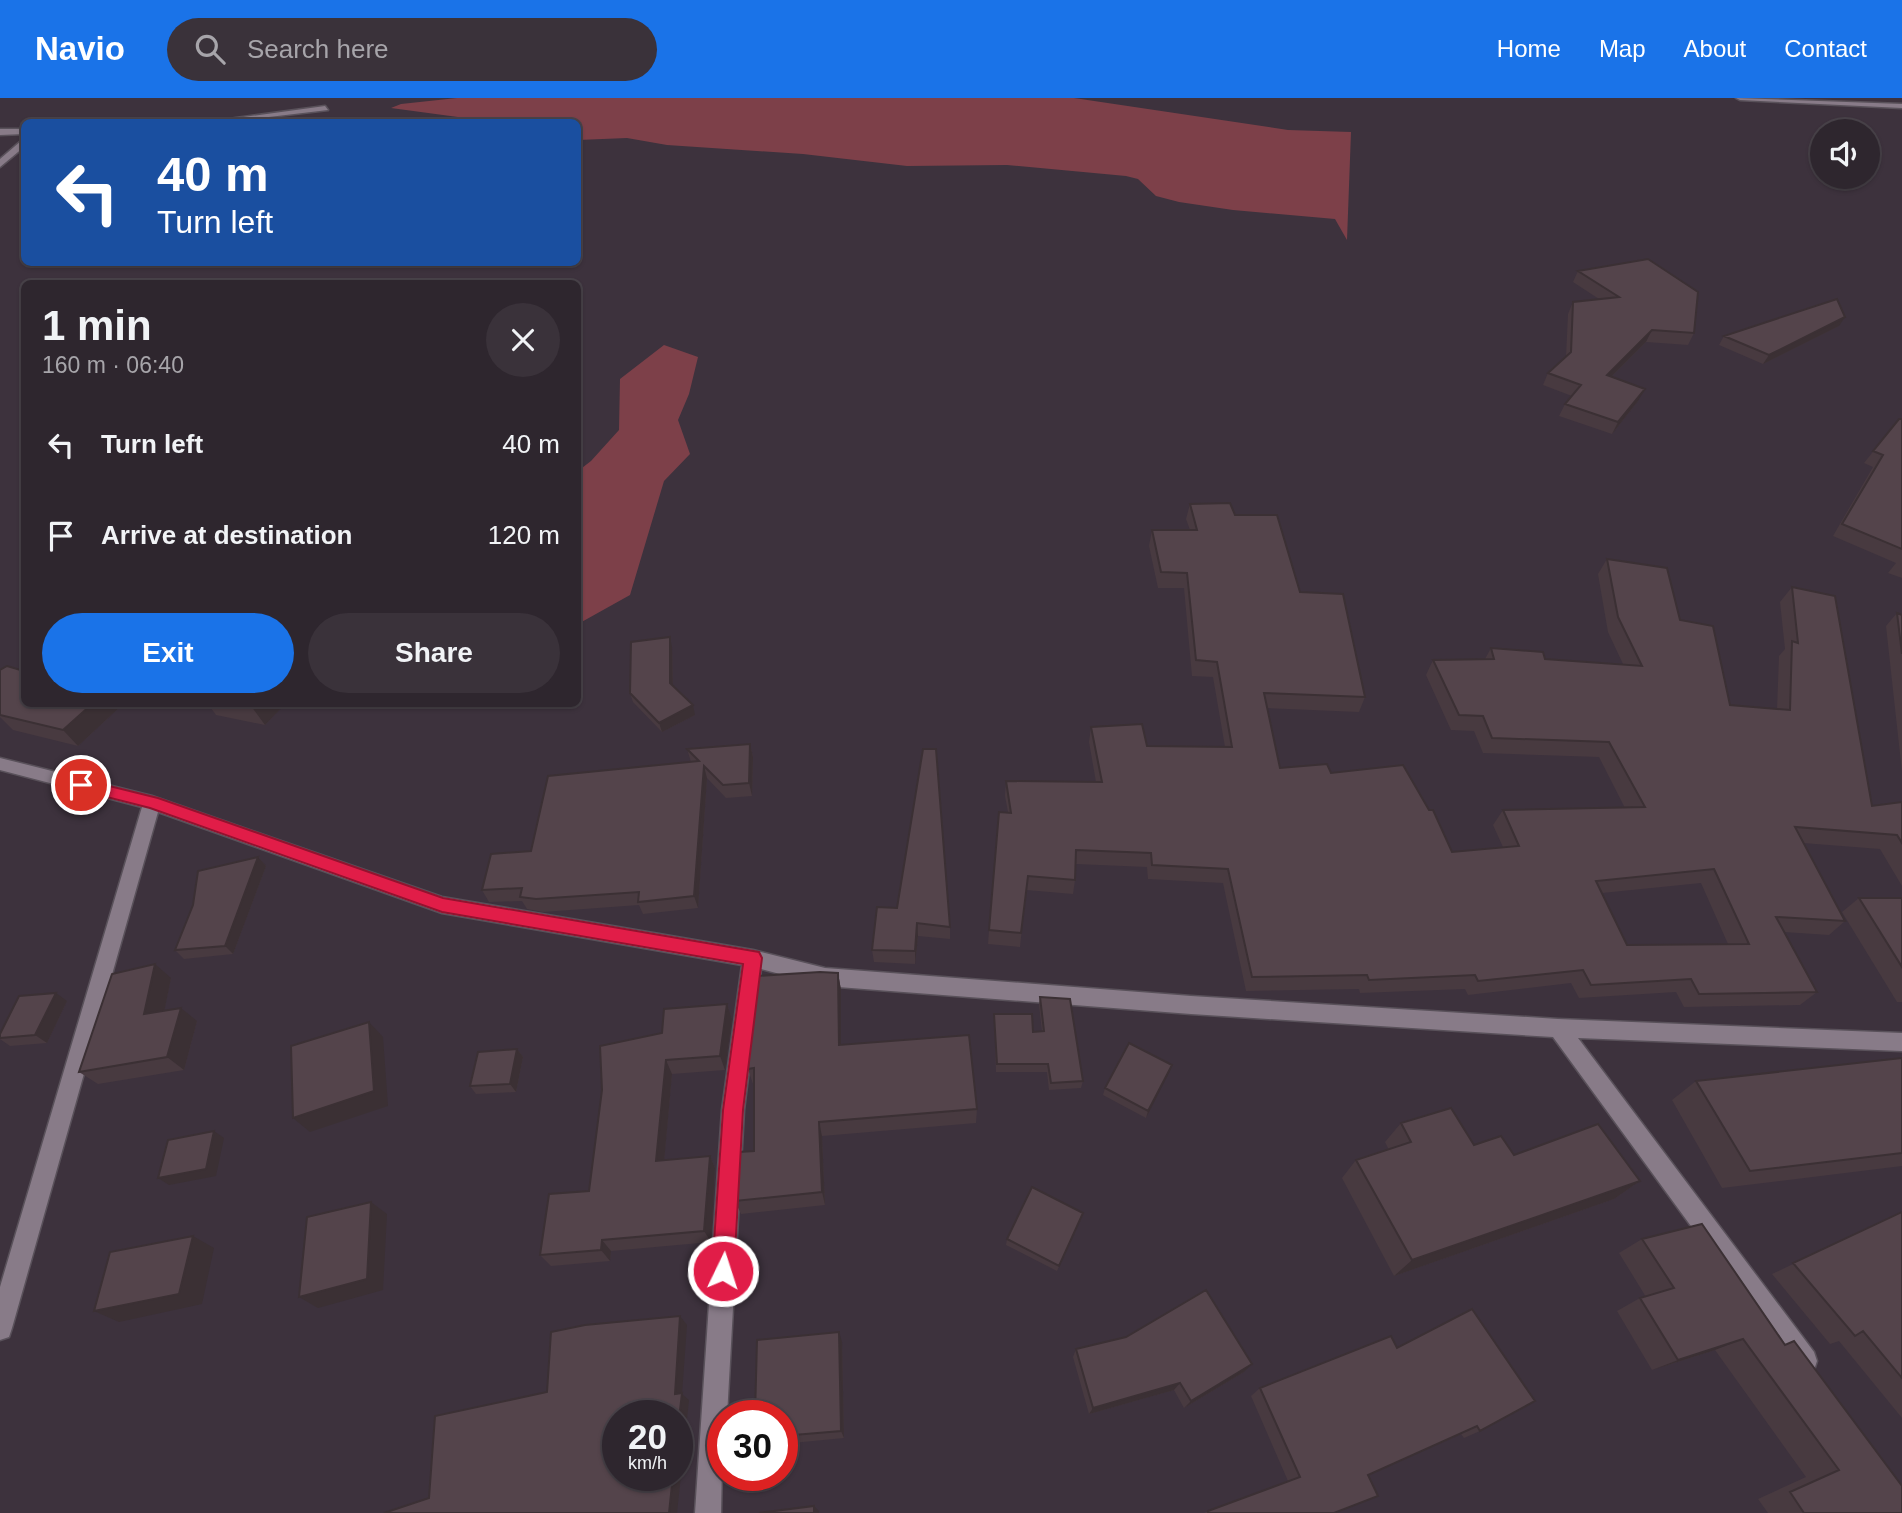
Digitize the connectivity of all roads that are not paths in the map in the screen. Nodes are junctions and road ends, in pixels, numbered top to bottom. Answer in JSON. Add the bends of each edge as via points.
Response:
{"nodes":[{"id":1,"x":1740,"y":98,"type":"edge"},
{"id":2,"x":1902,"y":106,"type":"edge"},
{"id":3,"x":325,"y":108,"type":"dead end"},
{"id":4,"x":235,"y":119,"type":"edge"},
{"id":5,"x":21,"y":131,"type":"edge"},
{"id":6,"x":0,"y":132,"type":"edge"},
{"id":7,"x":21,"y":146,"type":"edge"},
{"id":8,"x":0,"y":164,"type":"edge"},
{"id":9,"x":0,"y":764,"type":"edge"},
{"id":10,"x":152,"y":803,"type":"junction"},
{"id":11,"x":753,"y":958,"type":"junction"},
{"id":12,"x":1558,"y":1028,"type":"junction"},
{"id":13,"x":1902,"y":1042,"type":"edge"},
{"id":14,"x":0,"y":1328,"type":"edge"},
{"id":15,"x":1820,"y":1381,"type":"edge"},
{"id":16,"x":708,"y":1513,"type":"edge"}],
"edges":[{"from":1,"to":2,"type":"street"},
{"from":3,"to":4,"type":"street"},
{"from":5,"to":6,"type":"street"},
{"from":7,"to":8,"type":"street"},
{"from":9,"to":10,"type":"street"},
{"from":10,"to":11,"type":"street","via":[[442,905]]},
{"from":10,"to":14,"type":"street"},
{"from":11,"to":12,"type":"street","via":[[825,977]]},
{"from":11,"to":16,"type":"street","via":[[733,1110]]},
{"from":12,"to":13,"type":"street"},
{"from":12,"to":15,"type":"street"}]}
